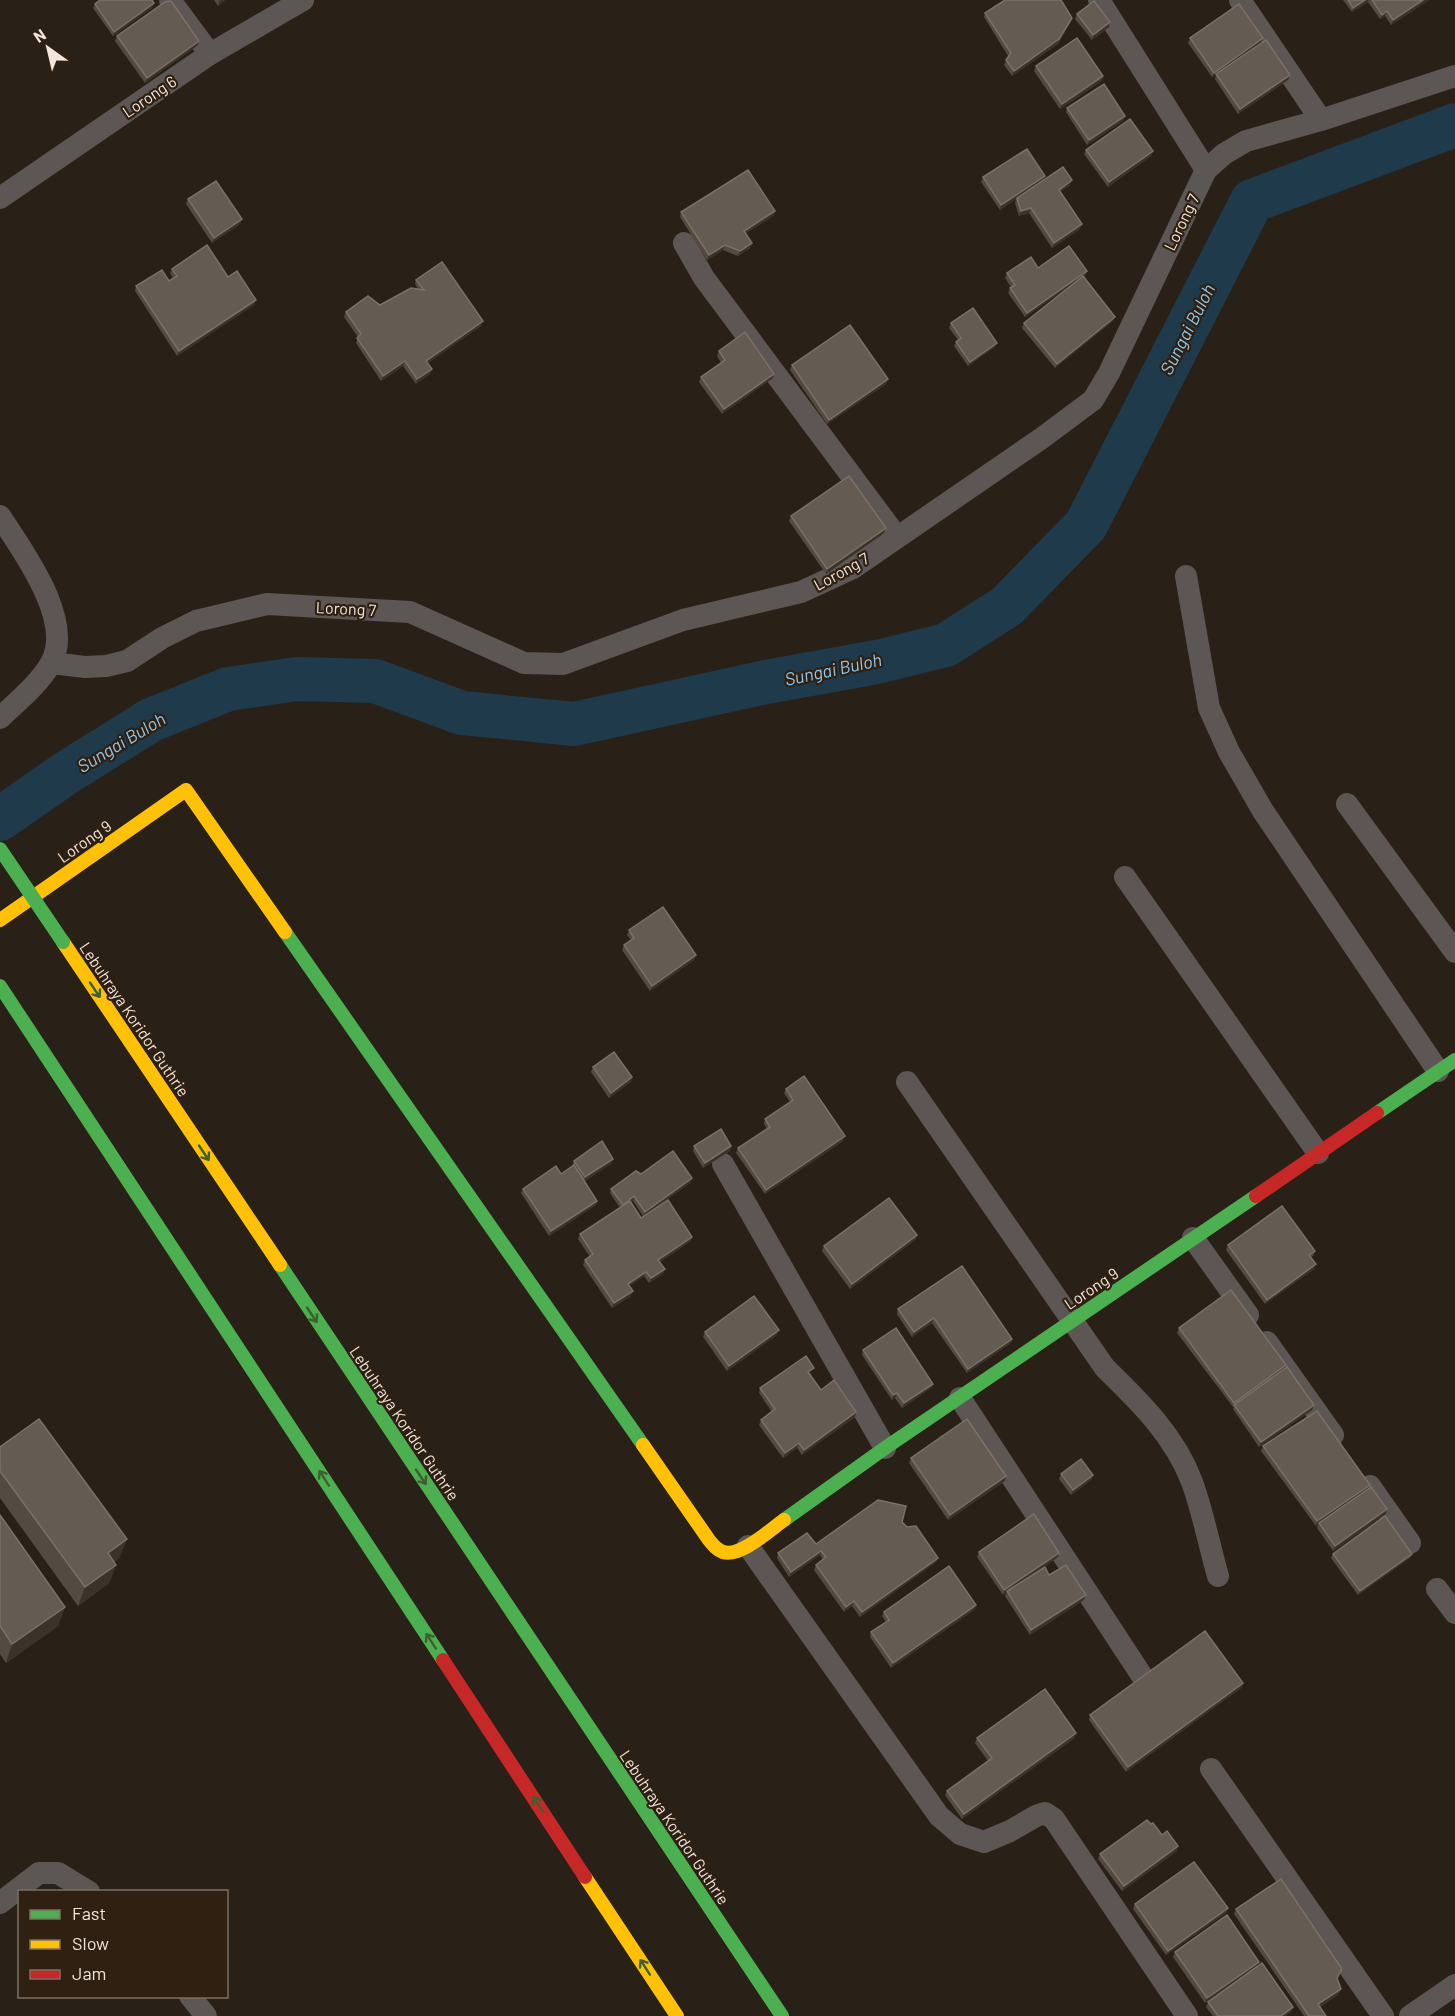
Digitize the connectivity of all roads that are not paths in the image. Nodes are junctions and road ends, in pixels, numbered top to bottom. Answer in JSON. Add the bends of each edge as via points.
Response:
{"nodes":[{"id":1,"x":170,"y":0,"type":"edge"},
{"id":2,"x":303,"y":0,"type":"edge"},
{"id":3,"x":1099,"y":0,"type":"edge"},
{"id":4,"x":1240,"y":0,"type":"edge"},
{"id":5,"x":210,"y":54,"type":"junction"},
{"id":6,"x":1455,"y":76,"type":"edge"},
{"id":7,"x":1321,"y":120,"type":"junction"},
{"id":8,"x":1206,"y":170,"type":"junction"},
{"id":9,"x":0,"y":198,"type":"edge"},
{"id":10,"x":684,"y":243,"type":"dead end"},
{"id":11,"x":0,"y":516,"type":"edge"},
{"id":12,"x":897,"y":537,"type":"junction"},
{"id":13,"x":1186,"y":576,"type":"dead end"},
{"id":14,"x":52,"y":663,"type":"junction"},
{"id":15,"x":0,"y":718,"type":"edge"},
{"id":16,"x":1347,"y":804,"type":"dead end"},
{"id":17,"x":0,"y":849,"type":"edge"},
{"id":18,"x":1125,"y":877,"type":"dead end"},
{"id":19,"x":0,"y":920,"type":"edge"},
{"id":20,"x":1455,"y":952,"type":"edge"},
{"id":21,"x":0,"y":986,"type":"edge"},
{"id":22,"x":1447,"y":1065,"type":"edge"},
{"id":23,"x":907,"y":1082,"type":"dead end"},
{"id":24,"x":1318,"y":1153,"type":"junction"},
{"id":25,"x":723,"y":1164,"type":"dead end"},
{"id":26,"x":1193,"y":1238,"type":"junction"},
{"id":27,"x":1073,"y":1320,"type":"junction"},
{"id":28,"x":960,"y":1398,"type":"junction"},
{"id":29,"x":885,"y":1448,"type":"junction"},
{"id":30,"x":1342,"y":1448,"type":"edge"},
{"id":31,"x":1356,"y":1467,"type":"edge"},
{"id":32,"x":1410,"y":1543,"type":"dead end"},
{"id":33,"x":748,"y":1546,"type":"junction"},
{"id":34,"x":1218,"y":1576,"type":"dead end"},
{"id":35,"x":1437,"y":1589,"type":"dead end"},
{"id":36,"x":1455,"y":1613,"type":"edge"},
{"id":37,"x":1142,"y":1676,"type":"edge"},
{"id":38,"x":1210,"y":1768,"type":"dead end"},
{"id":39,"x":86,"y":1890,"type":"edge"},
{"id":40,"x":0,"y":1903,"type":"edge"},
{"id":41,"x":1455,"y":1985,"type":"edge"},
{"id":42,"x":192,"y":1998,"type":"edge"},
{"id":43,"x":206,"y":2016,"type":"edge"},
{"id":44,"x":677,"y":2016,"type":"edge"},
{"id":45,"x":782,"y":2016,"type":"edge"},
{"id":46,"x":1187,"y":2016,"type":"edge"},
{"id":47,"x":1383,"y":2016,"type":"edge"},
{"id":48,"x":1410,"y":2016,"type":"edge"}],
"edges":[{"from":1,"to":5,"type":"street"},
{"from":2,"to":5,"type":"street","name":"Lorong 6"},
{"from":3,"to":8,"type":"street"},
{"from":4,"to":7,"type":"street"},
{"from":5,"to":9,"type":"street","name":"Lorong 6"},
{"from":6,"to":7,"type":"street","name":"Lorong 7"},
{"from":7,"to":8,"type":"street","name":"Lorong 7","via":[[1246,141]]},
{"from":8,"to":12,"type":"street","name":"Lorong 7","via":[[1093,400]]},
{"from":10,"to":12,"type":"street","via":[[704,278]]},
{"from":11,"to":14,"type":"street","via":[[39,580],[53,613],[58,639]]},
{"from":12,"to":14,"type":"street","name":"Lorong 7","via":[[853,568],[801,592],[682,620],[563,664],[524,663],[410,612],[267,604],[196,621],[127,661],[85,667]]},
{"from":13,"to":22,"type":"street","via":[[1209,708],[1228,752],[1263,811]]},
{"from":14,"to":15,"type":"street"},
{"from":16,"to":20,"type":"street"},
{"from":17,"to":45,"type":"main road","name":"Lebuhraya Koridor Guthrie","one_way":true,"bridge":true},
{"from":18,"to":24,"type":"street"},
{"from":19,"to":33,"type":"main road","name":"Lorong 9","via":[[186,790],[715,1549],[724,1554],[736,1553]]},
{"from":44,"to":21,"type":"main road","one_way":true},
{"from":22,"to":24,"type":"main road","name":"Lorong 9"},
{"from":23,"to":27,"type":"street"},
{"from":24,"to":26,"type":"main road","name":"Lorong 9"},
{"from":25,"to":29,"type":"street"},
{"from":26,"to":27,"type":"main road","name":"Lorong 9"},
{"from":26,"to":30,"type":"street"},
{"from":27,"to":28,"type":"main road","name":"Lorong 9"},
{"from":27,"to":34,"type":"street","via":[[1105,1368],[1142,1404],[1172,1443],[1192,1481]]},
{"from":28,"to":29,"type":"main road","name":"Lorong 9"},
{"from":28,"to":37,"type":"street"},
{"from":29,"to":33,"type":"main road","name":"Lorong 9"},
{"from":31,"to":32,"type":"street"},
{"from":33,"to":46,"type":"street","via":[[939,1816],[960,1834],[984,1842],[1045,1813],[1054,1819]]},
{"from":35,"to":36,"type":"street"},
{"from":38,"to":47,"type":"street"},
{"from":39,"to":40,"type":"street","via":[[58,1873],[39,1873]]},
{"from":41,"to":48,"type":"street"},
{"from":42,"to":43,"type":"street"}]}
